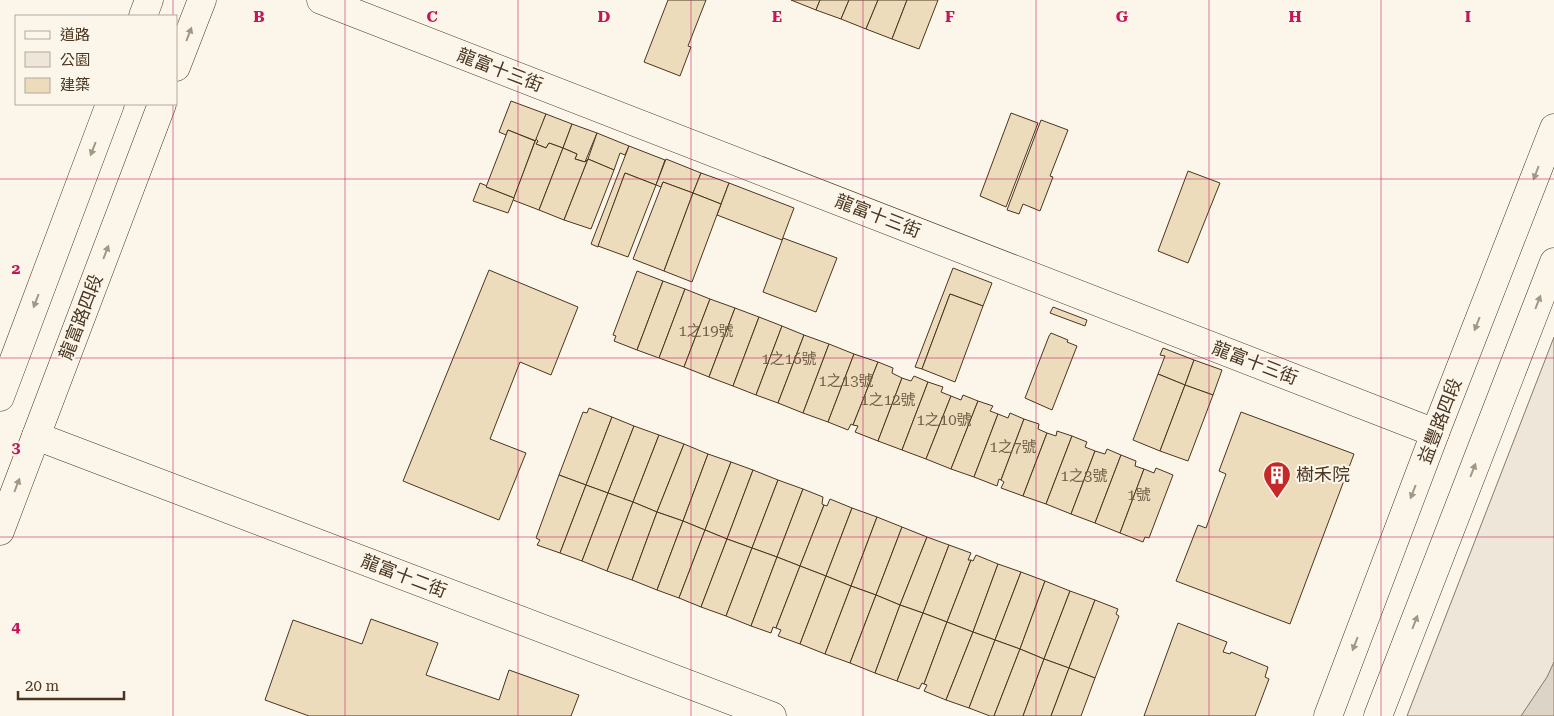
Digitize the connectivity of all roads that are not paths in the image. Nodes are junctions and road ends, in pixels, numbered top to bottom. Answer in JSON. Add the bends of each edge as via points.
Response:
{"nodes":[{"id":1,"x":150,"y":0,"type":"edge"},
{"id":2,"x":202,"y":0,"type":"edge"},
{"id":3,"x":321,"y":0,"type":"edge"},
{"id":4,"x":143,"y":15,"type":"edge"},
{"id":5,"x":178,"y":63,"type":"edge"},
{"id":6,"x":110,"y":105,"type":"edge"},
{"id":7,"x":162,"y":105,"type":"edge"},
{"id":8,"x":1554,"y":128,"type":"edge"},
{"id":9,"x":1554,"y":262,"type":"edge"},
{"id":10,"x":0,"y":397,"type":"edge"},
{"id":11,"x":1435,"y":433,"type":"junction"},
{"id":12,"x":36,"y":436,"type":"junction"},
{"id":13,"x":0,"y":531,"type":"edge"},
{"id":14,"x":772,"y":716,"type":"edge"},
{"id":15,"x":1328,"y":716,"type":"edge"},
{"id":16,"x":1378,"y":716,"type":"edge"}],
"edges":[{"from":1,"to":4,"type":"street"},
{"from":5,"to":2,"type":"street","one_way":true},
{"from":3,"to":11,"type":"street","name":"龍富十三街"},
{"from":6,"to":10,"type":"street","one_way":true},
{"from":12,"to":7,"type":"street","name":"龍富路四段","one_way":true},
{"from":8,"to":11,"type":"street","name":"益豐路四段","one_way":true},
{"from":16,"to":9,"type":"street","one_way":true},
{"from":11,"to":15,"type":"street","name":"益豐路四段","one_way":true},
{"from":13,"to":12,"type":"street","name":"龍富路四段","one_way":true},
{"from":12,"to":14,"type":"street","name":"龍富十二街"}]}
